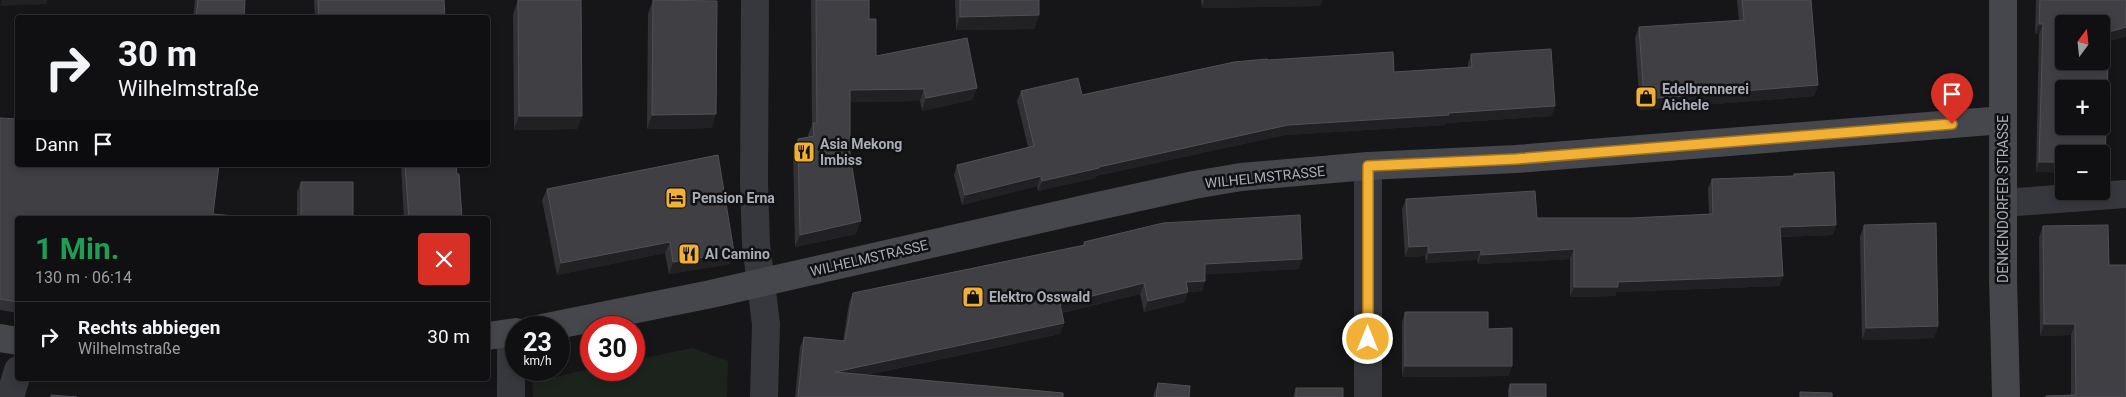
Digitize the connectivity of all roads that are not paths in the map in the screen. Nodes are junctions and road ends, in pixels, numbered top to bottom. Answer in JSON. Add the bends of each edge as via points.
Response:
{"nodes":[{"id":1,"x":754,"y":0,"type":"edge"},
{"id":2,"x":2003,"y":0,"type":"edge"},
{"id":3,"x":2003,"y":120,"type":"junction"},
{"id":4,"x":1368,"y":166,"type":"junction"},
{"id":5,"x":2126,"y":194,"type":"edge"},
{"id":6,"x":2003,"y":204,"type":"junction"},
{"id":7,"x":763,"y":283,"type":"junction"},
{"id":8,"x":570,"y":322,"type":"edge"},
{"id":9,"x":0,"y":338,"type":"edge"},
{"id":10,"x":15,"y":340,"type":"edge"},
{"id":11,"x":15,"y":380,"type":"edge"},
{"id":12,"x":509,"y":381,"type":"edge"},
{"id":13,"x":10,"y":397,"type":"edge"},
{"id":14,"x":511,"y":397,"type":"edge"},
{"id":15,"x":764,"y":397,"type":"edge"},
{"id":16,"x":1368,"y":397,"type":"edge"},
{"id":17,"x":2006,"y":397,"type":"edge"}],
"edges":[{"from":1,"to":7,"type":"street","via":[[756,244]]},
{"from":2,"to":3,"type":"street","name":"DENKENDORFER STRASSE"},
{"from":3,"to":4,"type":"street","name":"WILHELMSTRASSE","via":[[1516,159]]},
{"from":3,"to":6,"type":"street","name":"DENKENDORFER STRASSE"},
{"from":4,"to":7,"type":"street","name":"WILHELMSTRASSE","via":[[1241,177],[1194,185]]},
{"from":4,"to":16,"type":"street"},
{"from":5,"to":6,"type":"street"},
{"from":6,"to":17,"type":"street","name":"DENKENDORFER STRASSE"},
{"from":7,"to":8,"type":"street","name":"WILHELMSTRASSE"},
{"from":7,"to":15,"type":"street","via":[[766,324]]},
{"from":9,"to":10,"type":"street"},
{"from":11,"to":13,"type":"street"},
{"from":12,"to":14,"type":"street"}]}
